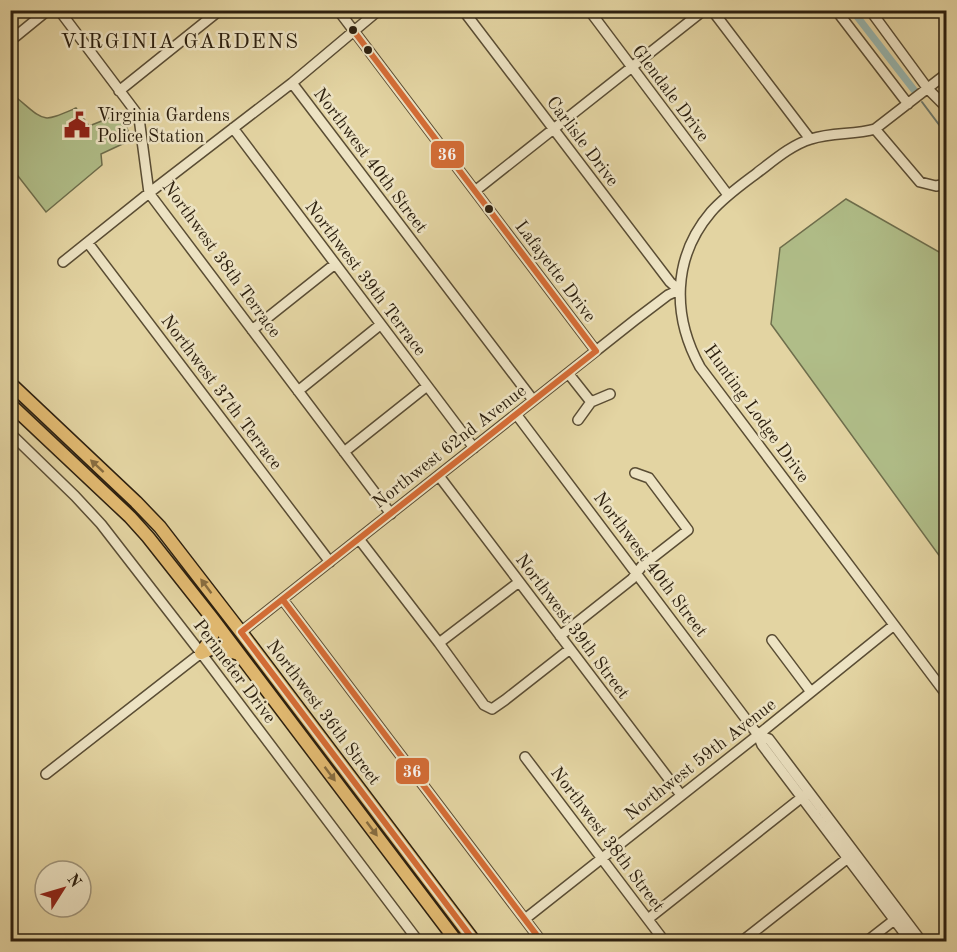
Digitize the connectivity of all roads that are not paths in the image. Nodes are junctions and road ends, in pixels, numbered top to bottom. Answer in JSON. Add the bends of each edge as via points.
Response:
{"nodes":[{"id":1,"x":48,"y":10,"type":"edge"},
{"id":2,"x":59,"y":10,"type":"edge"},
{"id":3,"x":220,"y":10,"type":"edge"},
{"id":4,"x":338,"y":10,"type":"edge"},
{"id":5,"x":379,"y":10,"type":"edge"},
{"id":6,"x":463,"y":10,"type":"edge"},
{"id":7,"x":589,"y":10,"type":"edge"},
{"id":8,"x":704,"y":10,"type":"edge"},
{"id":9,"x":712,"y":10,"type":"edge"},
{"id":10,"x":836,"y":10,"type":"edge"},
{"id":11,"x":870,"y":10,"type":"edge"},
{"id":12,"x":353,"y":30,"type":"junction"},
{"id":13,"x":10,"y":41,"type":"edge"},
{"id":14,"x":632,"y":68,"type":"junction"},
{"id":15,"x":946,"y":74,"type":"edge"},
{"id":16,"x":292,"y":82,"type":"junction"},
{"id":17,"x":928,"y":88,"type":"junction"},
{"id":18,"x":119,"y":91,"type":"junction"},
{"id":19,"x":908,"y":104,"type":"junction"},
{"id":20,"x":946,"y":108,"type":"edge"},
{"id":21,"x":233,"y":128,"type":"junction"},
{"id":22,"x":874,"y":129,"type":"junction"},
{"id":23,"x":553,"y":130,"type":"junction"},
{"id":24,"x":810,"y":139,"type":"junction"},
{"id":25,"x":946,"y":184,"type":"edge"},
{"id":26,"x":475,"y":191,"type":"junction"},
{"id":27,"x":149,"y":193,"type":"junction"},
{"id":28,"x":728,"y":195,"type":"junction"},
{"id":29,"x":88,"y":243,"type":"junction"},
{"id":30,"x":63,"y":262,"type":"dead end"},
{"id":31,"x":335,"y":264,"type":"junction"},
{"id":32,"x":679,"y":290,"type":"junction"},
{"id":33,"x":380,"y":325,"type":"junction"},
{"id":34,"x":252,"y":330,"type":"junction"},
{"id":35,"x":596,"y":351,"type":"junction"},
{"id":36,"x":568,"y":373,"type":"junction"},
{"id":37,"x":10,"y":383,"type":"edge"},
{"id":38,"x":428,"y":386,"type":"junction"},
{"id":39,"x":298,"y":391,"type":"junction"},
{"id":40,"x":610,"y":394,"type":"dead end"},
{"id":41,"x":533,"y":400,"type":"junction"},
{"id":42,"x":591,"y":402,"type":"junction"},
{"id":43,"x":10,"y":404,"type":"edge"},
{"id":44,"x":516,"y":414,"type":"junction"},
{"id":45,"x":578,"y":420,"type":"dead end"},
{"id":46,"x":10,"y":434,"type":"edge"},
{"id":47,"x":474,"y":448,"type":"junction"},
{"id":48,"x":344,"y":452,"type":"junction"},
{"id":49,"x":636,"y":473,"type":"dead end"},
{"id":50,"x":439,"y":476,"type":"junction"},
{"id":51,"x":140,"y":506,"type":"junction"},
{"id":52,"x":391,"y":514,"type":"junction"},
{"id":53,"x":130,"y":516,"type":"junction"},
{"id":54,"x":359,"y":538,"type":"junction"},
{"id":55,"x":330,"y":562,"type":"junction"},
{"id":56,"x":636,"y":572,"type":"junction"},
{"id":57,"x":519,"y":582,"type":"junction"},
{"id":58,"x":283,"y":600,"type":"junction"},
{"id":59,"x":212,"y":618,"type":"junction"},
{"id":60,"x":894,"y":625,"type":"junction"},
{"id":61,"x":241,"y":632,"type":"junction"},
{"id":62,"x":560,"y":636,"type":"junction"},
{"id":63,"x":772,"y":640,"type":"dead end"},
{"id":64,"x":440,"y":643,"type":"junction"},
{"id":65,"x":570,"y":649,"type":"junction"},
{"id":66,"x":201,"y":653,"type":"junction"},
{"id":67,"x":240,"y":654,"type":"junction"},
{"id":68,"x":811,"y":692,"type":"junction"},
{"id":69,"x":946,"y":694,"type":"edge"},
{"id":70,"x":758,"y":735,"type":"junction"},
{"id":71,"x":525,"y":757,"type":"dead end"},
{"id":72,"x":46,"y":774,"type":"dead end"},
{"id":73,"x":363,"y":793,"type":"junction"},
{"id":74,"x":681,"y":795,"type":"junction"},
{"id":75,"x":806,"y":795,"type":"junction"},
{"id":76,"x":352,"y":802,"type":"junction"},
{"id":77,"x":851,"y":855,"type":"junction"},
{"id":78,"x":602,"y":858,"type":"junction"},
{"id":79,"x":898,"y":917,"type":"junction"},
{"id":80,"x":648,"y":918,"type":"junction"},
{"id":81,"x":525,"y":919,"type":"junction"},
{"id":82,"x":441,"y":921,"type":"junction"},
{"id":83,"x":464,"y":926,"type":"junction"},
{"id":84,"x":419,"y":942,"type":"edge"},
{"id":85,"x":457,"y":942,"type":"edge"},
{"id":86,"x":462,"y":942,"type":"edge"},
{"id":87,"x":476,"y":942,"type":"edge"},
{"id":88,"x":542,"y":942,"type":"edge"},
{"id":89,"x":665,"y":942,"type":"edge"},
{"id":90,"x":741,"y":942,"type":"edge"},
{"id":91,"x":866,"y":942,"type":"edge"},
{"id":92,"x":911,"y":942,"type":"edge"},
{"id":93,"x":922,"y":942,"type":"edge"}],
"edges":[{"from":1,"to":13,"type":"street"},
{"from":2,"to":18,"type":"street","name":"Northwest 38th Terrace"},
{"from":3,"to":18,"type":"street"},
{"from":4,"to":12,"type":"street","name":"Lafayette Drive"},
{"from":5,"to":12,"type":"street"},
{"from":6,"to":23,"type":"street","name":"Carlisle Drive"},
{"from":7,"to":14,"type":"street","name":"Glendale Drive"},
{"from":8,"to":14,"type":"street"},
{"from":9,"to":24,"type":"street"},
{"from":10,"to":19,"type":"street"},
{"from":11,"to":17,"type":"street"},
{"from":12,"to":16,"type":"street"},
{"from":12,"to":26,"type":"street","name":"Lafayette Drive"},
{"from":14,"to":23,"type":"street"},
{"from":14,"to":28,"type":"street","name":"Glendale Drive"},
{"from":15,"to":17,"type":"street","name":"Hunting Lodge Drive"},
{"from":16,"to":21,"type":"street"},
{"from":16,"to":41,"type":"street","name":"Northwest 40th Street"},
{"from":17,"to":19,"type":"street","name":"Hunting Lodge Drive"},
{"from":17,"to":20,"type":"street"},
{"from":18,"to":27,"type":"street","name":"Northwest 38th Terrace","via":[[139,118]]},
{"from":19,"to":22,"type":"street","name":"Hunting Lodge Drive"},
{"from":21,"to":27,"type":"street"},
{"from":21,"to":31,"type":"street","name":"Northwest 39th Terrace"},
{"from":22,"to":24,"type":"street","name":"Hunting Lodge Drive"},
{"from":22,"to":25,"type":"street","via":[[920,182]]},
{"from":23,"to":26,"type":"street"},
{"from":23,"to":32,"type":"street","name":"Carlisle Drive"},
{"from":24,"to":28,"type":"street","name":"Hunting Lodge Drive"},
{"from":26,"to":35,"type":"street","name":"Lafayette Drive"},
{"from":27,"to":29,"type":"street"},
{"from":27,"to":34,"type":"street","name":"Northwest 38th Terrace"},
{"from":28,"to":32,"type":"street","name":"Hunting Lodge Drive","via":[[696,235]]},
{"from":29,"to":30,"type":"street"},
{"from":29,"to":55,"type":"street","name":"Northwest 37th Terrace"},
{"from":31,"to":33,"type":"street","name":"Northwest 39th Terrace"},
{"from":31,"to":34,"type":"street"},
{"from":32,"to":35,"type":"street","name":"Northwest 62nd Avenue","via":[[668,294]]},
{"from":32,"to":60,"type":"street","name":"Hunting Lodge Drive","via":[[686,334],[700,367]]},
{"from":33,"to":38,"type":"street","name":"Northwest 39th Terrace"},
{"from":33,"to":39,"type":"street"},
{"from":34,"to":39,"type":"street","name":"Northwest 38th Terrace"},
{"from":35,"to":36,"type":"street","name":"Northwest 62nd Avenue"},
{"from":36,"to":41,"type":"street","name":"Northwest 62nd Avenue"},
{"from":36,"to":42,"type":"street"},
{"from":51,"to":37,"type":"main road","name":"Northwest 36th Street","one_way":true},
{"from":38,"to":47,"type":"street","name":"Northwest 39th Terrace"},
{"from":38,"to":48,"type":"street"},
{"from":39,"to":48,"type":"street","name":"Northwest 38th Terrace"},
{"from":40,"to":42,"type":"street"},
{"from":41,"to":44,"type":"street","name":"Northwest 62nd Avenue"},
{"from":42,"to":45,"type":"street"},
{"from":43,"to":53,"type":"main road","name":"Northwest 36th Street"},
{"from":44,"to":47,"type":"street","name":"Northwest 62nd Avenue"},
{"from":44,"to":56,"type":"street","name":"Northwest 40th Street"},
{"from":46,"to":66,"type":"street","name":"Perimeter Drive","via":[[101,524]]},
{"from":47,"to":50,"type":"street","name":"Northwest 62nd Avenue"},
{"from":48,"to":52,"type":"street","name":"Northwest 38th Terrace"},
{"from":49,"to":56,"type":"street","via":[[649,478],[688,530]]},
{"from":50,"to":52,"type":"street","name":"Northwest 62nd Avenue"},
{"from":50,"to":57,"type":"street","name":"Northwest 39th Street"},
{"from":51,"to":53,"type":"main road"},
{"from":61,"to":51,"type":"main road","name":"Northwest 36th Street","one_way":true},
{"from":52,"to":54,"type":"street","name":"Northwest 62nd Avenue"},
{"from":53,"to":59,"type":"main road","name":"Northwest 36th Street"},
{"from":54,"to":55,"type":"street","name":"Northwest 62nd Avenue"},
{"from":54,"to":64,"type":"street"},
{"from":55,"to":58,"type":"street","name":"Northwest 62nd Avenue"},
{"from":56,"to":62,"type":"street"},
{"from":56,"to":70,"type":"street","name":"Northwest 40th Street"},
{"from":57,"to":62,"type":"street","name":"Northwest 39th Street"},
{"from":57,"to":64,"type":"street"},
{"from":58,"to":61,"type":"street","name":"Northwest 62nd Avenue"},
{"from":58,"to":81,"type":"street"},
{"from":59,"to":66,"type":"main road","via":[[212,637]]},
{"from":59,"to":67,"type":"main road","name":"Northwest 36th Street"},
{"from":60,"to":68,"type":"street","name":"Northwest 59th Avenue"},
{"from":60,"to":69,"type":"street","name":"Hunting Lodge Drive"},
{"from":61,"to":73,"type":"main road","name":"Northwest 36th Street"},
{"from":62,"to":65,"type":"street","name":"Northwest 39th Street"},
{"from":63,"to":68,"type":"street"},
{"from":64,"to":65,"type":"street","via":[[484,705],[492,709]]},
{"from":65,"to":74,"type":"street","name":"Northwest 39th Street"},
{"from":66,"to":67,"type":"main road","via":[[216,647]]},
{"from":66,"to":72,"type":"street"},
{"from":66,"to":84,"type":"street","name":"Perimeter Drive"},
{"from":67,"to":76,"type":"main road","name":"Northwest 36th Street","one_way":true},
{"from":68,"to":70,"type":"street","name":"Northwest 59th Avenue"},
{"from":70,"to":74,"type":"street","name":"Northwest 59th Avenue"},
{"from":70,"to":75,"type":"street","name":"Northwest 40th Street","via":[[762,745]]},
{"from":71,"to":78,"type":"street","name":"Northwest 38th Street"},
{"from":73,"to":76,"type":"main road"},
{"from":73,"to":83,"type":"main road","name":"Northwest 36th Street"},
{"from":74,"to":78,"type":"street","name":"Northwest 59th Avenue"},
{"from":75,"to":77,"type":"street","name":"Northwest 40th Street"},
{"from":75,"to":80,"type":"street"},
{"from":76,"to":82,"type":"main road","name":"Northwest 36th Street","one_way":true},
{"from":77,"to":79,"type":"street","name":"Northwest 40th Street"},
{"from":77,"to":90,"type":"street"},
{"from":78,"to":80,"type":"street","name":"Northwest 38th Street"},
{"from":78,"to":81,"type":"street","name":"Northwest 59th Avenue"},
{"from":79,"to":91,"type":"street"},
{"from":79,"to":92,"type":"street","name":"Northwest 40th Street"},
{"from":79,"to":93,"type":"street","name":"Northwest 40th Street"},
{"from":80,"to":89,"type":"street","name":"Northwest 38th Street"},
{"from":81,"to":88,"type":"street"},
{"from":82,"to":83,"type":"main road"},
{"from":82,"to":85,"type":"main road","name":"Northwest 36th Street"},
{"from":83,"to":86,"type":"main road"},
{"from":83,"to":87,"type":"main road","name":"Northwest 36th Street"}]}
